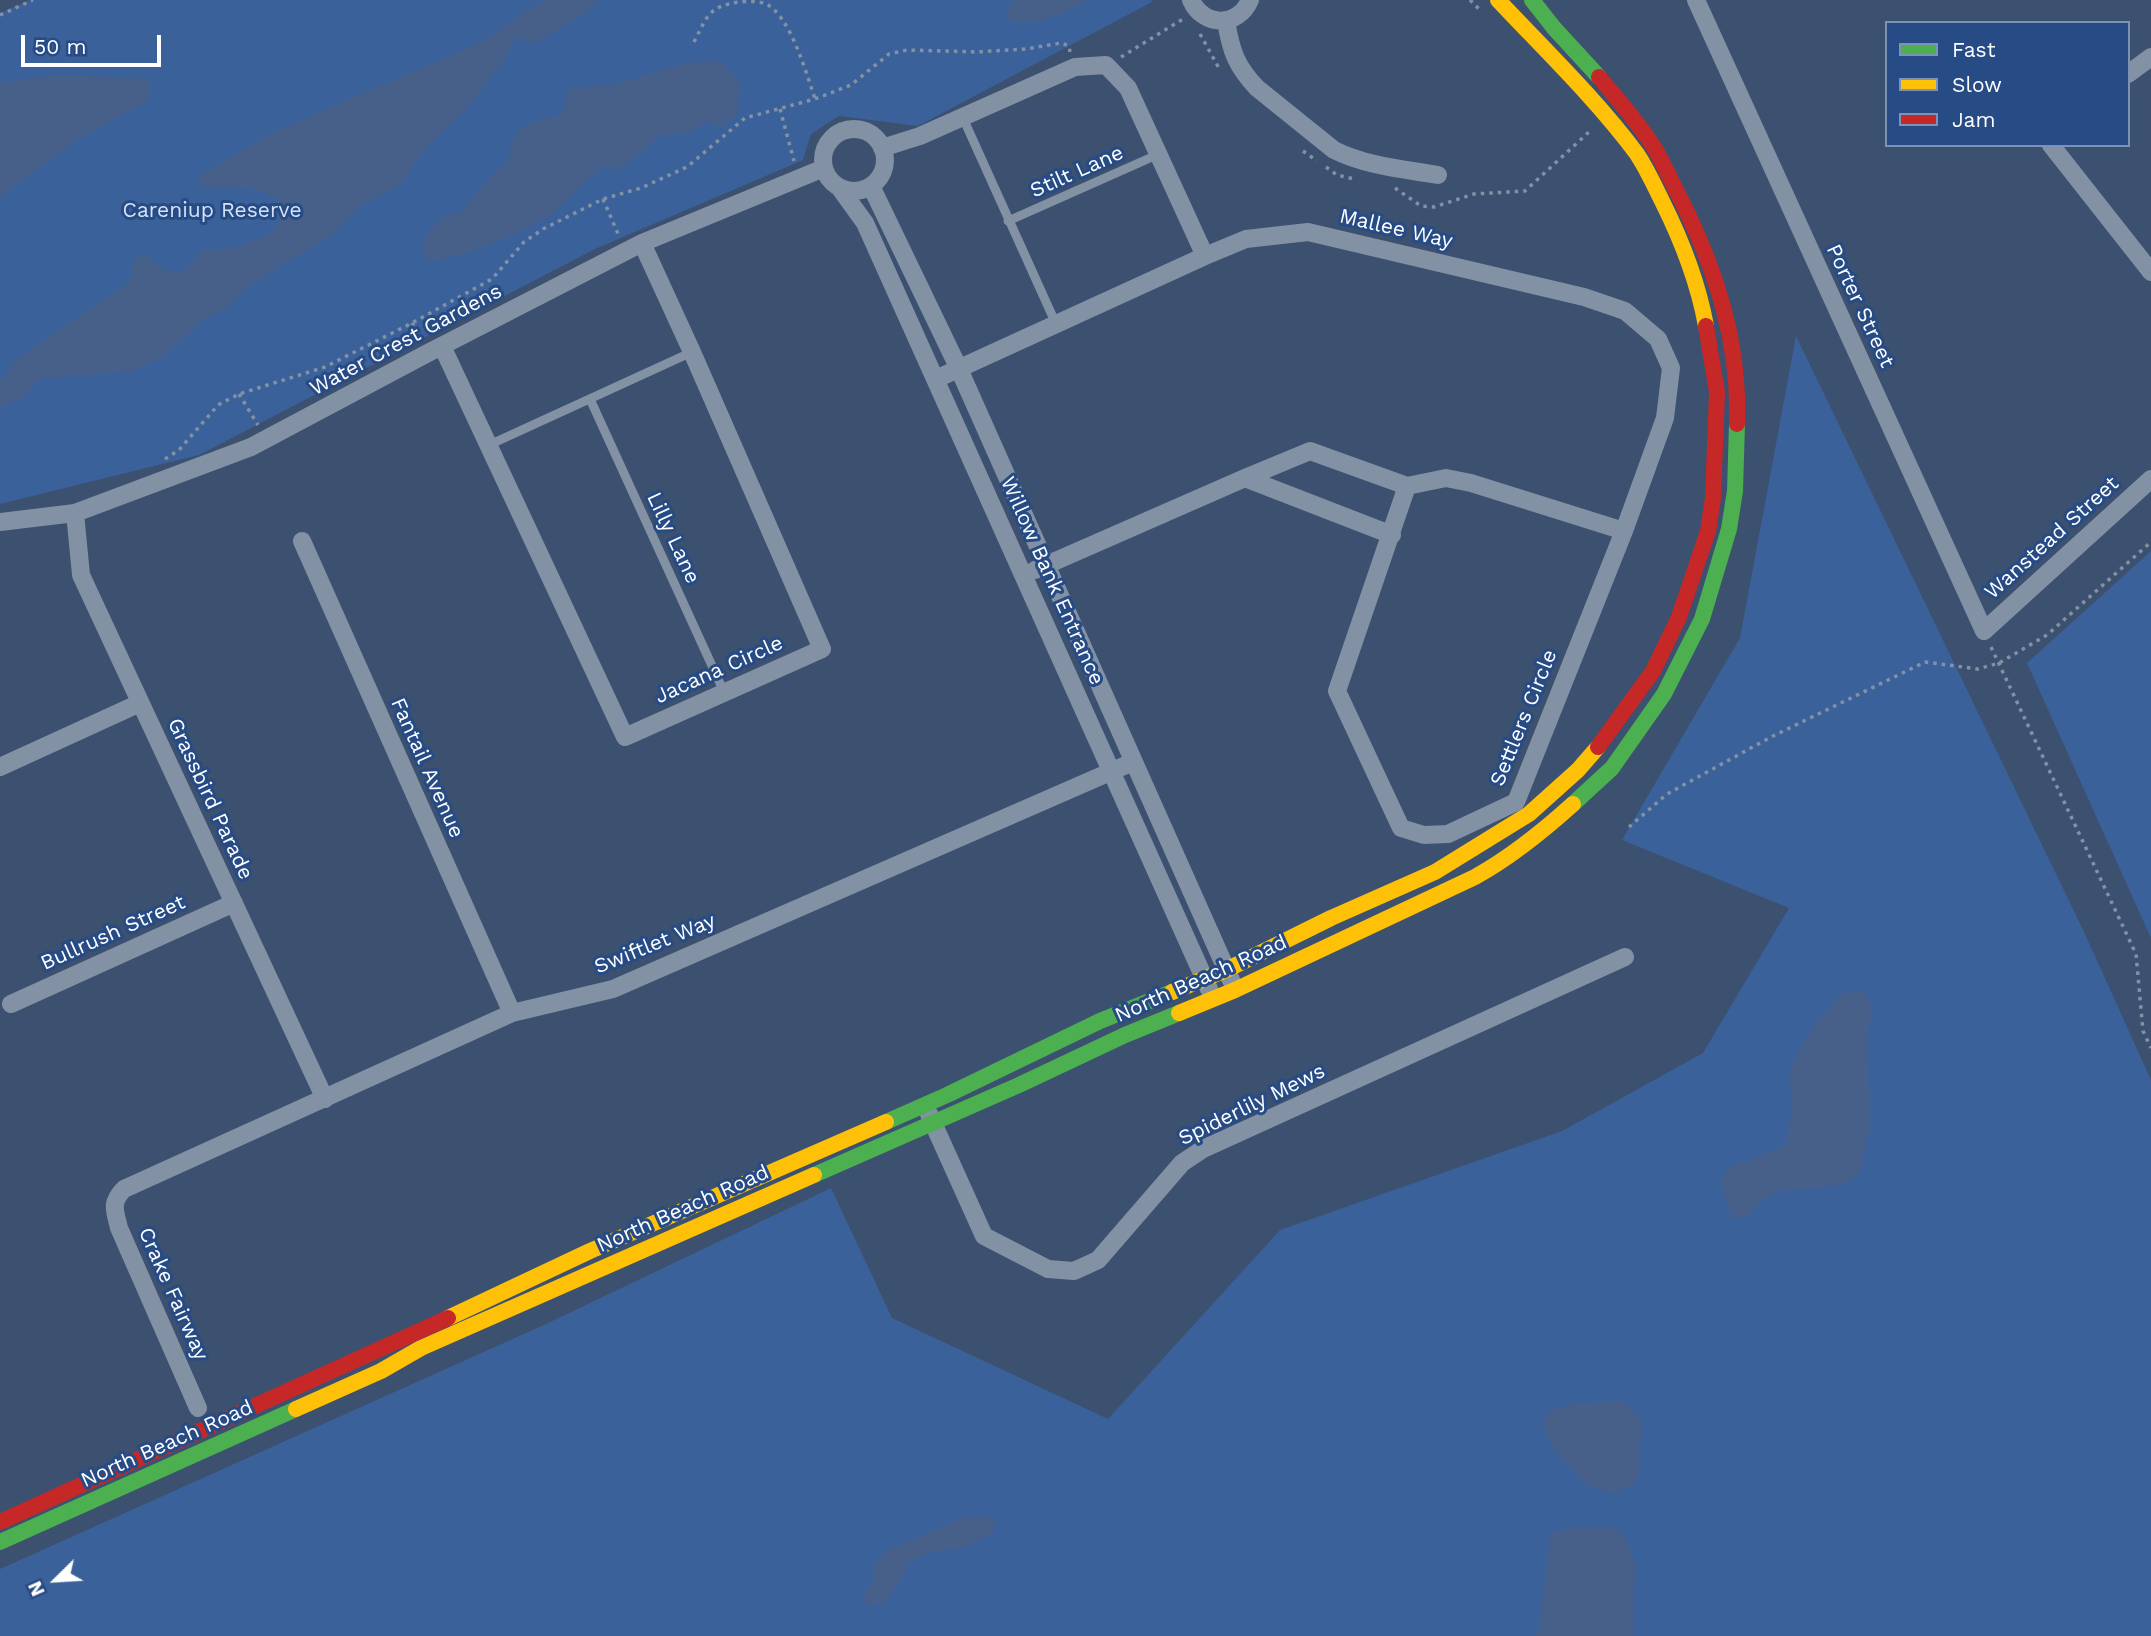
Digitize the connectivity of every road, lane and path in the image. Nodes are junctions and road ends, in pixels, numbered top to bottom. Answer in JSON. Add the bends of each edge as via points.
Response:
{"nodes":[{"id":1,"x":33,"y":0,"type":"edge"},
{"id":2,"x":1250,"y":0,"type":"edge"},
{"id":3,"x":1499,"y":0,"type":"edge"},
{"id":4,"x":1532,"y":0,"type":"edge"},
{"id":5,"x":1696,"y":0,"type":"edge"},
{"id":6,"x":1186,"y":5,"type":"edge"},
{"id":7,"x":0,"y":15,"type":"edge"},
{"id":8,"x":1226,"y":21,"type":"junction"},
{"id":9,"x":694,"y":41,"type":"dead end"},
{"id":10,"x":2151,"y":57,"type":"edge"},
{"id":11,"x":1106,"y":65,"type":"junction"},
{"id":12,"x":1075,"y":67,"type":"junction"},
{"id":13,"x":2130,"y":73,"type":"edge"},
{"id":14,"x":815,"y":99,"type":"junction"},
{"id":15,"x":780,"y":109,"type":"junction"},
{"id":16,"x":963,"y":118,"type":"junction"},
{"id":17,"x":2053,"y":147,"type":"edge"},
{"id":18,"x":882,"y":148,"type":"junction"},
{"id":19,"x":1159,"y":154,"type":"junction"},
{"id":20,"x":824,"y":168,"type":"junction"},
{"id":21,"x":1438,"y":175,"type":"dead end"},
{"id":22,"x":799,"y":178,"type":"junction"},
{"id":23,"x":871,"y":186,"type":"junction"},
{"id":24,"x":839,"y":187,"type":"junction"},
{"id":25,"x":603,"y":199,"type":"junction"},
{"id":26,"x":1008,"y":221,"type":"junction"},
{"id":27,"x":642,"y":243,"type":"junction"},
{"id":28,"x":626,"y":252,"type":"junction"},
{"id":29,"x":1205,"y":256,"type":"junction"},
{"id":30,"x":2151,"y":272,"type":"edge"},
{"id":31,"x":1056,"y":324,"type":"junction"},
{"id":32,"x":442,"y":346,"type":"junction"},
{"id":33,"x":692,"y":352,"type":"junction"},
{"id":34,"x":958,"y":369,"type":"junction"},
{"id":35,"x":936,"y":379,"type":"junction"},
{"id":36,"x":239,"y":394,"type":"junction"},
{"id":37,"x":590,"y":399,"type":"junction"},
{"id":38,"x":266,"y":439,"type":"junction"},
{"id":39,"x":489,"y":445,"type":"junction"},
{"id":40,"x":156,"y":464,"type":"dead end"},
{"id":41,"x":1245,"y":478,"type":"junction"},
{"id":42,"x":2151,"y":479,"type":"edge"},
{"id":43,"x":1407,"y":486,"type":"junction"},
{"id":44,"x":75,"y":513,"type":"junction"},
{"id":45,"x":0,"y":522,"type":"edge"},
{"id":46,"x":1624,"y":531,"type":"junction"},
{"id":47,"x":1392,"y":535,"type":"junction"},
{"id":48,"x":302,"y":541,"type":"dead end"},
{"id":49,"x":2151,"y":542,"type":"edge"},
{"id":50,"x":1046,"y":566,"type":"junction"},
{"id":51,"x":1024,"y":574,"type":"junction"},
{"id":52,"x":1984,"y":631,"type":"joint"},
{"id":53,"x":1999,"y":663,"type":"junction"},
{"id":54,"x":724,"y":692,"type":"junction"},
{"id":55,"x":140,"y":703,"type":"junction"},
{"id":56,"x":1133,"y":762,"type":"junction"},
{"id":57,"x":0,"y":767,"type":"edge"},
{"id":58,"x":1111,"y":772,"type":"junction"},
{"id":59,"x":1629,"y":827,"type":"dead end"},
{"id":60,"x":234,"y":902,"type":"junction"},
{"id":61,"x":1625,"y":957,"type":"dead end"},
{"id":62,"x":1226,"y":970,"type":"junction"},
{"id":63,"x":1205,"y":979,"type":"junction"},
{"id":64,"x":1235,"y":990,"type":"junction"},
{"id":65,"x":1213,"y":999,"type":"junction"},
{"id":66,"x":11,"y":1004,"type":"dead end"},
{"id":67,"x":512,"y":1013,"type":"junction"},
{"id":68,"x":2151,"y":1048,"type":"edge"},
{"id":69,"x":325,"y":1099,"type":"junction"},
{"id":70,"x":924,"y":1105,"type":"junction"},
{"id":71,"x":932,"y":1122,"type":"junction"},
{"id":72,"x":117,"y":1196,"type":"joint"},
{"id":73,"x":198,"y":1408,"type":"dead end"},
{"id":74,"x":0,"y":1522,"type":"edge"},
{"id":75,"x":0,"y":1542,"type":"edge"}],
"edges":[{"from":1,"to":7,"type":"path"},
{"from":2,"to":8,"type":"street","via":[[1242,13]]},
{"from":3,"to":62,"type":"main road","name":"North Beach Road","via":[[1622,135],[1650,176],[1684,246],[1708,334],[1717,392],[1708,531],[1679,617],[1653,671],[1598,747],[1555,792],[1502,832],[1435,872]]},
{"from":4,"to":64,"type":"main road","name":"North Beach Road","via":[[1618,99],[1654,149],[1712,267],[1727,321],[1738,408],[1735,491],[1716,575],[1702,619],[1664,694],[1612,768],[1549,826],[1475,877]]},
{"from":5,"to":52,"type":"street","name":"Porter Street"},
{"from":6,"to":8,"type":"street","via":[[1206,18]]},
{"from":6,"to":11,"type":"path","via":[[1186,18]]},
{"from":8,"to":21,"type":"street","via":[[1230,44],[1246,76],[1334,150],[1367,163]]},
{"from":9,"to":14,"type":"path","via":[[709,14],[720,5],[767,4],[794,39]]},
{"from":10,"to":13,"type":"street"},
{"from":11,"to":12,"type":"street"},
{"from":11,"to":19,"type":"street","via":[[1128,88]]},
{"from":12,"to":14,"type":"path","via":[[1069,47],[1061,43],[977,52],[907,50],[889,54],[851,85]]},
{"from":12,"to":16,"type":"street"},
{"from":14,"to":15,"type":"path"},
{"from":15,"to":22,"type":"path"},
{"from":15,"to":25,"type":"path","via":[[745,118],[687,167]]},
{"from":16,"to":18,"type":"street"},
{"from":16,"to":26,"type":"lane"},
{"from":17,"to":30,"type":"street"},
{"from":18,"to":20,"type":"street","via":[[868,133],[839,133],[826,148]]},
{"from":18,"to":23,"type":"street","via":[[884,169]]},
{"from":19,"to":26,"type":"lane","name":"Stilt Lane"},
{"from":19,"to":29,"type":"street"},
{"from":20,"to":22,"type":"street","name":"Water Crest Gardens"},
{"from":20,"to":24,"type":"street"},
{"from":22,"to":27,"type":"street","name":"Water Crest Gardens"},
{"from":23,"to":24,"type":"street","via":[[850,191]]},
{"from":23,"to":34,"type":"street","name":"Willow Bank Entrance"},
{"from":24,"to":35,"type":"street","name":"Willow Bank Entrance","via":[[865,223]]},
{"from":25,"to":28,"type":"path"},
{"from":25,"to":36,"type":"path","via":[[543,229],[523,242],[492,279],[412,323],[325,367]]},
{"from":26,"to":31,"type":"lane"},
{"from":27,"to":28,"type":"street","name":"Water Crest Gardens"},
{"from":27,"to":33,"type":"street","name":"Jacana Circle"},
{"from":28,"to":32,"type":"street","name":"Water Crest Gardens"},
{"from":29,"to":31,"type":"street","name":"Mallee Way"},
{"from":29,"to":46,"type":"street","name":"Mallee Way","via":[[1246,239],[1308,232],[1584,297],[1625,311],[1658,339],[1671,368],[1665,418]]},
{"from":31,"to":34,"type":"street","name":"Mallee Way"},
{"from":32,"to":38,"type":"street","name":"Water Crest Gardens"},
{"from":32,"to":39,"type":"street","name":"Jacana Circle"},
{"from":33,"to":37,"type":"lane"},
{"from":33,"to":54,"type":"street","name":"Jacana Circle","via":[[822,649]]},
{"from":34,"to":35,"type":"street","name":"Mallee Way"},
{"from":34,"to":50,"type":"street","name":"Willow Bank Entrance"},
{"from":35,"to":51,"type":"street","name":"Willow Bank Entrance"},
{"from":36,"to":38,"type":"path"},
{"from":36,"to":40,"type":"path","via":[[218,405],[179,450]]},
{"from":37,"to":39,"type":"lane"},
{"from":37,"to":54,"type":"lane","name":"Lilly Lane"},
{"from":38,"to":44,"type":"street","name":"Water Crest Gardens"},
{"from":39,"to":54,"type":"street","name":"Jacana Circle","via":[[625,737]]},
{"from":41,"to":43,"type":"street","via":[[1310,452]]},
{"from":41,"to":47,"type":"street"},
{"from":41,"to":50,"type":"street"},
{"from":42,"to":52,"type":"street","name":"Wanstead Street"},
{"from":43,"to":46,"type":"street","via":[[1446,478],[1471,483]]},
{"from":43,"to":47,"type":"street","name":"Settlers Circle"},
{"from":44,"to":45,"type":"street","name":"Water Crest Gardens"},
{"from":44,"to":55,"type":"street","name":"Grassbird Parade","via":[[81,575]]},
{"from":46,"to":47,"type":"street","name":"Settlers Circle","via":[[1516,802],[1448,834],[1424,835],[1401,828],[1337,691]]},
{"from":48,"to":67,"type":"street","name":"Fantail Avenue"},
{"from":49,"to":53,"type":"path","via":[[2047,635]]},
{"from":50,"to":51,"type":"street"},
{"from":50,"to":56,"type":"street","name":"Willow Bank Entrance"},
{"from":51,"to":58,"type":"street","name":"Willow Bank Entrance"},
{"from":53,"to":59,"type":"path","via":[[1978,669],[1925,662],[1667,794]]},
{"from":53,"to":68,"type":"path","via":[[2136,954],[2143,1031]]},
{"from":55,"to":57,"type":"street"},
{"from":55,"to":60,"type":"street","name":"Grassbird Parade"},
{"from":56,"to":58,"type":"street","name":"Swiftlet Way"},
{"from":56,"to":62,"type":"street","name":"Willow Bank Entrance"},
{"from":58,"to":63,"type":"street","name":"Willow Bank Entrance"},
{"from":58,"to":67,"type":"street","name":"Swiftlet Way","via":[[613,989]]},
{"from":60,"to":66,"type":"street","name":"Bullrush Street"},
{"from":60,"to":69,"type":"street","name":"Grassbird Parade"},
{"from":61,"to":71,"type":"street","name":"Spiderlily Mews","via":[[1203,1149],[1182,1163],[1098,1260],[1074,1271],[1048,1269],[984,1236]]},
{"from":62,"to":63,"type":"main road","name":"North Beach Road"},
{"from":62,"to":64,"type":"street","name":"Willow Bank Entrance"},
{"from":63,"to":65,"type":"street","name":"Willow Bank Entrance"},
{"from":63,"to":70,"type":"main road","name":"North Beach Road","via":[[1100,1021]]},
{"from":64,"to":65,"type":"main road","name":"North Beach Road"},
{"from":65,"to":71,"type":"main road","name":"North Beach Road"},
{"from":67,"to":69,"type":"street","name":"Swiftlet Way"},
{"from":69,"to":72,"type":"street","name":"Swiftlet Way","via":[[133,1184]]},
{"from":70,"to":71,"type":"street","name":"Spiderlily Mews"},
{"from":70,"to":74,"type":"main road","name":"North Beach Road","via":[[590,1251]]},
{"from":71,"to":75,"type":"main road","name":"North Beach Road"},
{"from":72,"to":73,"type":"street","name":"Crake Fairway","via":[[119,1228]]}]}
